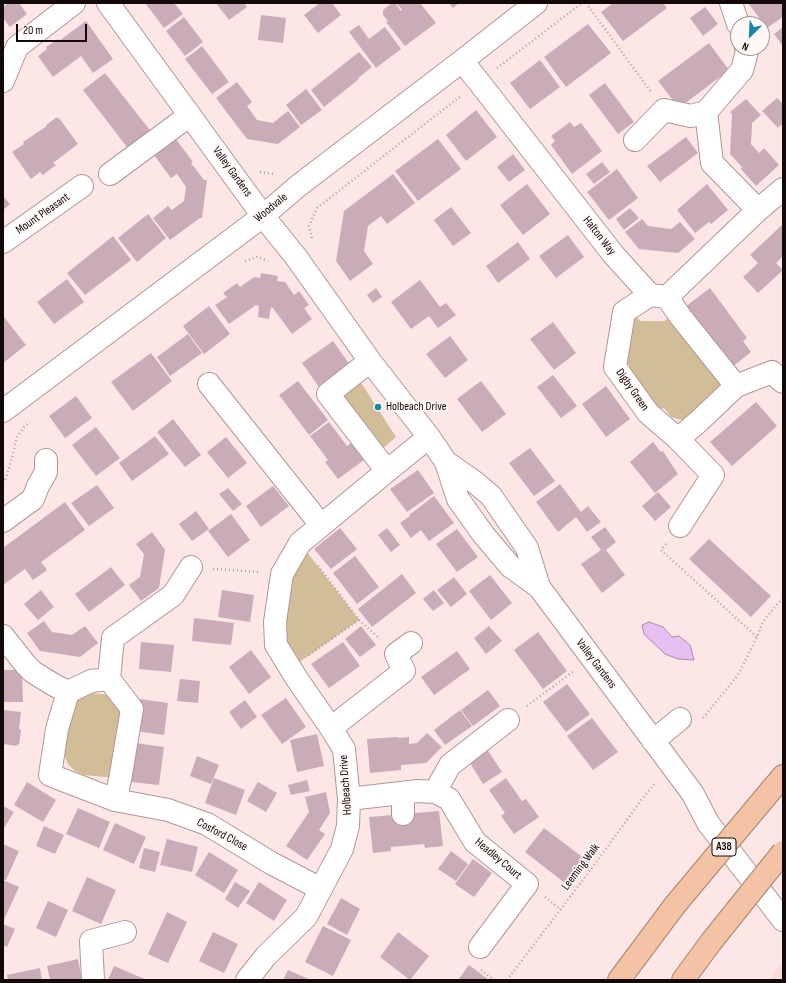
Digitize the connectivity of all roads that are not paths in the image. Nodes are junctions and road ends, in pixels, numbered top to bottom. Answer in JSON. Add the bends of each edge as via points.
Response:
{"nodes":[{"id":1,"x":74,"y":3,"type":"edge"},
{"id":2,"x":108,"y":3,"type":"edge"},
{"id":3,"x":536,"y":3,"type":"edge"},
{"id":4,"x":731,"y":3,"type":"edge"},
{"id":5,"x":735,"y":16,"type":"edge"},
{"id":6,"x":746,"y":56,"type":"edge"},
{"id":7,"x":462,"y":61,"type":"junction"},
{"id":8,"x":3,"y":80,"type":"edge"},
{"id":9,"x":706,"y":112,"type":"junction"},
{"id":10,"x":190,"y":115,"type":"junction"},
{"id":11,"x":635,"y":140,"type":"dead end"},
{"id":12,"x":110,"y":174,"type":"dead end"},
{"id":13,"x":82,"y":186,"type":"dead end"},
{"id":14,"x":783,"y":189,"type":"edge"},
{"id":15,"x":758,"y":210,"type":"junction"},
{"id":16,"x":263,"y":216,"type":"junction"},
{"id":17,"x":3,"y":242,"type":"edge"},
{"id":18,"x":659,"y":296,"type":"junction"},
{"id":19,"x":370,"y":361,"type":"junction"},
{"id":20,"x":783,"y":382,"type":"edge"},
{"id":21,"x":209,"y":384,"type":"dead end"},
{"id":22,"x":736,"y":386,"type":"junction"},
{"id":23,"x":3,"y":411,"type":"edge"},
{"id":24,"x":429,"y":437,"type":"junction"},
{"id":25,"x":678,"y":438,"type":"junction"},
{"id":26,"x":46,"y":460,"type":"dead end"},
{"id":27,"x":446,"y":462,"type":"junction"},
{"id":28,"x":387,"y":470,"type":"junction"},
{"id":29,"x":3,"y":521,"type":"edge"},
{"id":30,"x":321,"y":525,"type":"junction"},
{"id":31,"x":680,"y":526,"type":"road end"},
{"id":32,"x":191,"y":568,"type":"road end"},
{"id":33,"x":538,"y":587,"type":"junction"},
{"id":34,"x":3,"y":636,"type":"edge"},
{"id":35,"x":411,"y":643,"type":"dead end"},
{"id":36,"x":109,"y":679,"type":"junction"},
{"id":37,"x":68,"y":692,"type":"junction"},
{"id":38,"x":508,"y":720,"type":"road end"},
{"id":39,"x":689,"y":722,"type":"road end"},
{"id":40,"x":331,"y":728,"type":"junction"},
{"id":41,"x":653,"y":741,"type":"junction"},
{"id":42,"x":778,"y":783,"type":"edge"},
{"id":43,"x":435,"y":792,"type":"junction"},
{"id":44,"x":349,"y":799,"type":"junction"},
{"id":45,"x":115,"y":800,"type":"junction"},
{"id":46,"x":783,"y":852,"type":"edge"},
{"id":47,"x":321,"y":889,"type":"junction"},
{"id":48,"x":783,"y":920,"type":"edge"},
{"id":49,"x":126,"y":932,"type":"dead end"},
{"id":50,"x":480,"y":947,"type":"dead end"},
{"id":51,"x":93,"y":980,"type":"edge"},
{"id":52,"x":247,"y":980,"type":"edge"},
{"id":53,"x":619,"y":980,"type":"edge"},
{"id":54,"x":682,"y":980,"type":"edge"}],
"edges":[{"from":1,"to":8,"type":"street","via":[[17,47]]},
{"from":2,"to":10,"type":"street","name":"Valley Gardens"},
{"from":3,"to":7,"type":"street","name":"Woodvale"},
{"from":4,"to":5,"type":"street"},
{"from":6,"to":9,"type":"street","via":[[742,70]]},
{"from":7,"to":16,"type":"street","name":"Woodvale","via":[[298,186]]},
{"from":7,"to":18,"type":"street","name":"Halton Way","via":[[613,254]]},
{"from":9,"to":11,"type":"street","via":[[691,116],[664,110]]},
{"from":9,"to":15,"type":"street","via":[[712,163]]},
{"from":10,"to":12,"type":"street"},
{"from":10,"to":16,"type":"street","name":"Valley Gardens"},
{"from":13,"to":17,"type":"street","name":"Mount Pleasant"},
{"from":14,"to":15,"type":"street"},
{"from":15,"to":18,"type":"street"},
{"from":16,"to":19,"type":"street","name":"Valley Gardens"},
{"from":16,"to":23,"type":"street","name":"Woodvale"},
{"from":18,"to":22,"type":"street","via":[[680,316]]},
{"from":18,"to":25,"type":"street","name":"Digby Green","via":[[624,312],[615,367],[648,413]]},
{"from":19,"to":24,"type":"street","name":"Valley Gardens"},
{"from":19,"to":28,"type":"street","via":[[328,394]]},
{"from":20,"to":22,"type":"street","via":[[772,372]]},
{"from":21,"to":30,"type":"street"},
{"from":22,"to":25,"type":"street"},
{"from":24,"to":27,"type":"street","name":"Valley Gardens"},
{"from":24,"to":28,"type":"street","name":"Holbeach Drive"},
{"from":25,"to":31,"type":"street","name":"Digby Green","via":[[713,476]]},
{"from":26,"to":29,"type":"street","via":[[46,472],[33,499]]},
{"from":27,"to":33,"type":"street","name":"Valley Gardens","via":[[458,499],[483,534],[510,566]]},
{"from":27,"to":33,"type":"street","name":"Valley Gardens","via":[[491,496],[527,548]]},
{"from":28,"to":30,"type":"street","name":"Holbeach Drive"},
{"from":30,"to":40,"type":"street","name":"Holbeach Drive","via":[[300,543],[282,574],[275,622],[276,645]]},
{"from":32,"to":36,"type":"street","via":[[173,596],[113,638]]},
{"from":33,"to":41,"type":"street","name":"Valley Gardens"},
{"from":34,"to":37,"type":"street","via":[[33,672]]},
{"from":35,"to":40,"type":"street","via":[[396,654],[404,671]]},
{"from":36,"to":37,"type":"street","via":[[91,681]]},
{"from":36,"to":45,"type":"street","via":[[132,709]]},
{"from":37,"to":45,"type":"street","name":"Cosford Close","via":[[57,729],[50,775]]},
{"from":38,"to":43,"type":"street","via":[[450,765]]},
{"from":39,"to":41,"type":"street"},
{"from":40,"to":44,"type":"street","name":"Holbeach Drive","via":[[344,750]]},
{"from":41,"to":48,"type":"street","name":"Valley Gardens","via":[[693,794],[708,823]]},
{"from":42,"to":53,"type":"highway","number":"A38","bridge":true,"via":[[675,905]]},
{"from":43,"to":44,"type":"street","via":[[418,791],[403,804]]},
{"from":43,"to":50,"type":"street","name":"Headley Court","via":[[449,800],[475,842],[527,884]]},
{"from":44,"to":47,"type":"street","name":"Holbeach Drive","via":[[348,826],[342,849]]},
{"from":45,"to":47,"type":"street","name":"Cosford Close","via":[[168,810],[207,824],[271,863]]},
{"from":46,"to":54,"type":"highway","bridge":true},
{"from":47,"to":52,"type":"street","name":"Holbeach Drive","via":[[306,917],[266,956]]},
{"from":49,"to":51,"type":"street","via":[[91,941]]}]}
